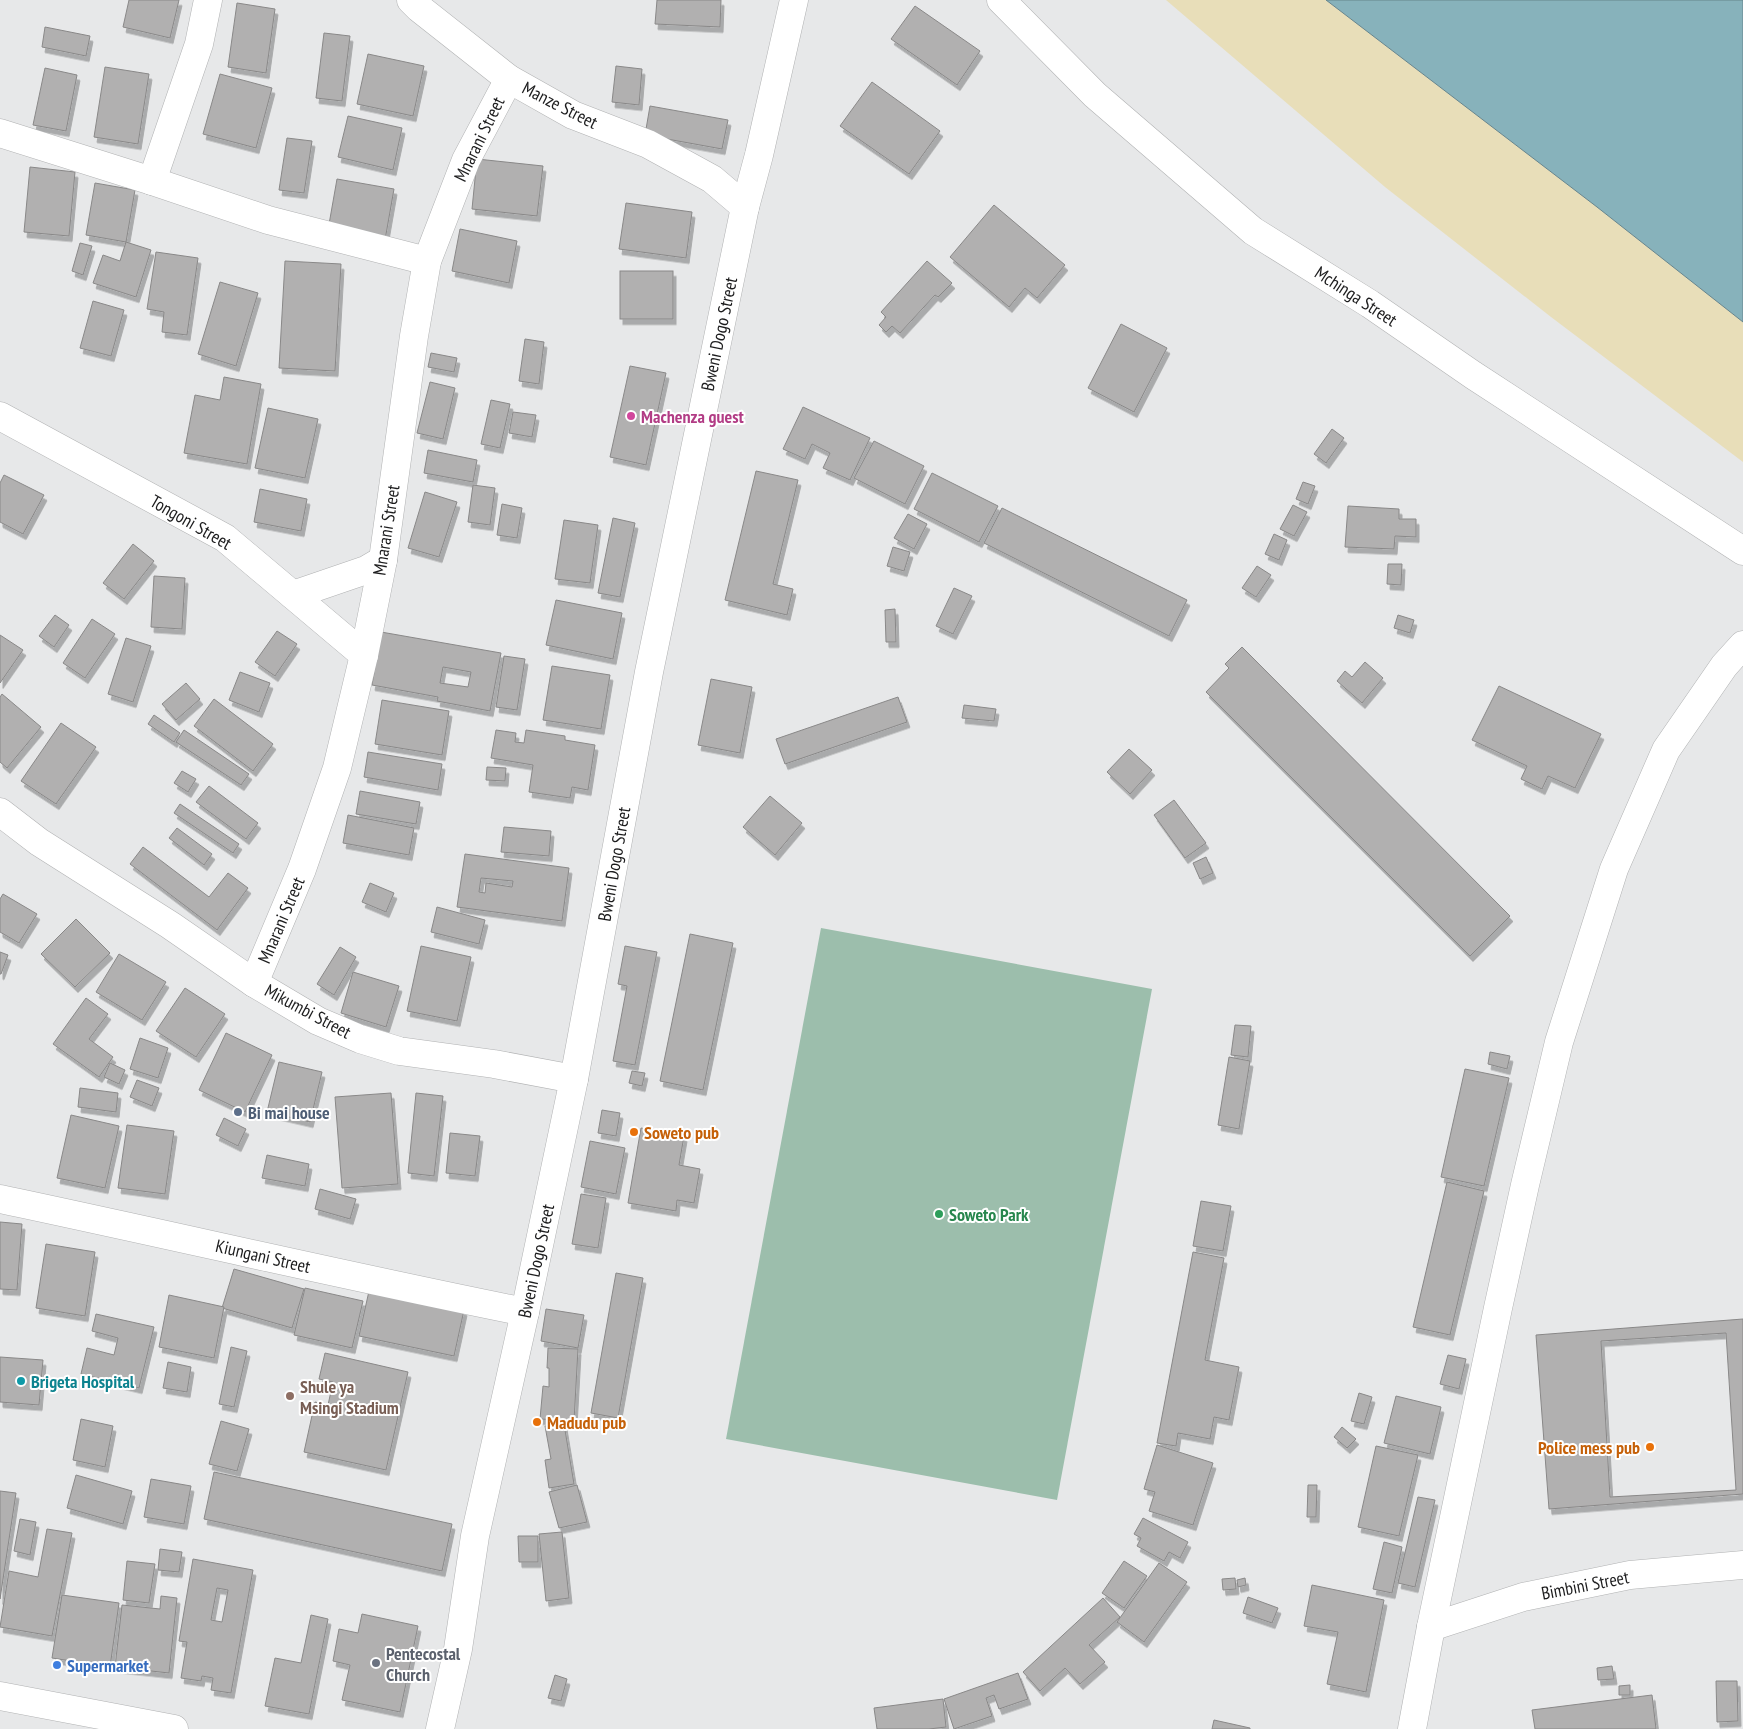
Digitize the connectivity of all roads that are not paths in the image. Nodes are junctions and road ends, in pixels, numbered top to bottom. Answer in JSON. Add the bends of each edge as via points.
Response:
{"nodes":[{"id":1,"x":208,"y":0,"type":"edge"},
{"id":2,"x":411,"y":0,"type":"edge"},
{"id":3,"x":794,"y":0,"type":"edge"},
{"id":4,"x":1001,"y":0,"type":"edge"},
{"id":5,"x":509,"y":78,"type":"junction"},
{"id":6,"x":0,"y":133,"type":"edge"},
{"id":7,"x":152,"y":181,"type":"junction"},
{"id":8,"x":746,"y":207,"type":"junction"},
{"id":9,"x":427,"y":261,"type":"junction"},
{"id":10,"x":0,"y":416,"type":"edge"},
{"id":11,"x":1743,"y":551,"type":"edge"},
{"id":12,"x":383,"y":560,"type":"junction"},
{"id":13,"x":293,"y":595,"type":"junction"},
{"id":14,"x":1743,"y":644,"type":"edge"},
{"id":15,"x":364,"y":655,"type":"junction"},
{"id":16,"x":0,"y":812,"type":"edge"},
{"id":17,"x":254,"y":983,"type":"junction"},
{"id":18,"x":574,"y":1079,"type":"junction"},
{"id":19,"x":0,"y":1199,"type":"edge"},
{"id":20,"x":525,"y":1312,"type":"junction"},
{"id":21,"x":1743,"y":1565,"type":"edge"},
{"id":22,"x":1431,"y":1627,"type":"junction"},
{"id":23,"x":0,"y":1696,"type":"edge"},
{"id":24,"x":174,"y":1729,"type":"edge"},
{"id":25,"x":440,"y":1729,"type":"edge"},
{"id":26,"x":1412,"y":1729,"type":"edge"}],
"edges":[{"from":1,"to":7,"type":"street","via":[[199,44]]},
{"from":2,"to":5,"type":"street","name":"Manze Street"},
{"from":3,"to":8,"type":"street","name":"Bweni Dogo Street"},
{"from":4,"to":11,"type":"street","name":"Mchinga Street","via":[[1095,95],[1253,231],[1370,304]]},
{"from":5,"to":8,"type":"street","name":"Manze Street","via":[[573,115],[648,144],[712,179]]},
{"from":5,"to":9,"type":"street","name":"Mnarani Street","via":[[466,160]]},
{"from":6,"to":7,"type":"street"},
{"from":7,"to":9,"type":"street","via":[[268,220]]},
{"from":8,"to":18,"type":"street","name":"Bweni Dogo Street","via":[[649,672]]},
{"from":9,"to":12,"type":"street","name":"Mnarani Street"},
{"from":10,"to":13,"type":"street","name":"Tongoni Street","via":[[225,538]]},
{"from":12,"to":13,"type":"street","via":[[366,570]]},
{"from":12,"to":15,"type":"street","name":"Mnarani Street"},
{"from":13,"to":15,"type":"street","name":"Tongoni Street"},
{"from":14,"to":22,"type":"street","via":[[1666,750],[1614,869],[1560,1042],[1524,1185]]},
{"from":15,"to":17,"type":"street","name":"Mnarani Street","via":[[337,768],[302,869]]},
{"from":16,"to":17,"type":"street","name":"Mikumbi Street","via":[[39,842]]},
{"from":17,"to":18,"type":"street","name":"Mikumbi Street","via":[[318,1020],[360,1039],[399,1051]]},
{"from":18,"to":20,"type":"street","name":"Bweni Dogo Street"},
{"from":19,"to":20,"type":"street","name":"Kiungani Street"},
{"from":20,"to":25,"type":"street","name":"Bweni Dogo Street","via":[[475,1536],[458,1649]]},
{"from":21,"to":22,"type":"street","name":"Bimbini Street","via":[[1630,1575],[1523,1597]]},
{"from":22,"to":26,"type":"street"},
{"from":23,"to":24,"type":"street"}]}
